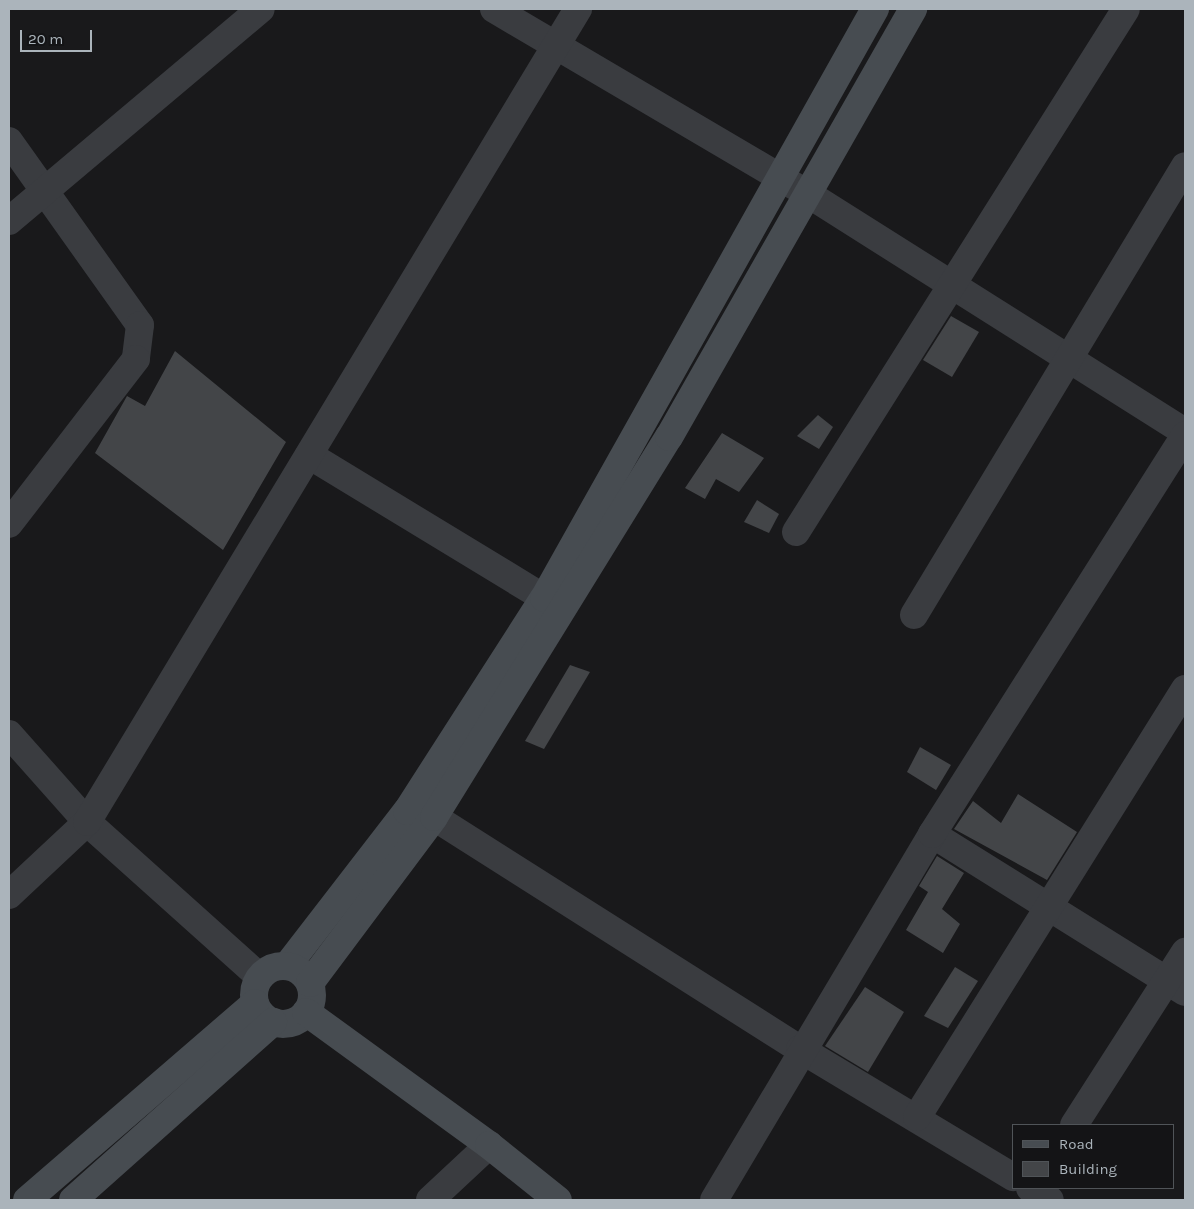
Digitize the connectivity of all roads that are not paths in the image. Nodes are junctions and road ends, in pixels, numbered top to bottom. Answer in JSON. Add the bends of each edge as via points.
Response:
{"nodes":[{"id":1,"x":261,"y":9,"type":"edge"},
{"id":2,"x":494,"y":9,"type":"edge"},
{"id":3,"x":578,"y":9,"type":"edge"},
{"id":4,"x":875,"y":9,"type":"edge"},
{"id":5,"x":913,"y":9,"type":"edge"},
{"id":6,"x":1126,"y":9,"type":"edge"},
{"id":7,"x":556,"y":45,"type":"junction"},
{"id":8,"x":9,"y":142,"type":"edge"},
{"id":9,"x":1185,"y":166,"type":"edge"},
{"id":10,"x":780,"y":176,"type":"junction"},
{"id":11,"x":45,"y":191,"type":"junction"},
{"id":12,"x":806,"y":192,"type":"junction"},
{"id":13,"x":9,"y":221,"type":"edge"},
{"id":14,"x":952,"y":283,"type":"junction"},
{"id":15,"x":1069,"y":356,"type":"junction"},
{"id":16,"x":1185,"y":433,"type":"edge"},
{"id":17,"x":309,"y":455,"type":"junction"},
{"id":18,"x":9,"y":524,"type":"edge"},
{"id":19,"x":796,"y":532,"type":"dead end"},
{"id":20,"x":544,"y":598,"type":"junction"},
{"id":21,"x":914,"y":615,"type":"dead end"},
{"id":22,"x":1185,"y":688,"type":"edge"},
{"id":23,"x":9,"y":734,"type":"edge"},
{"id":24,"x":434,"y":817,"type":"junction"},
{"id":25,"x":87,"y":822,"type":"junction"},
{"id":26,"x":932,"y":834,"type":"junction"},
{"id":27,"x":9,"y":894,"type":"edge"},
{"id":28,"x":1046,"y":905,"type":"junction"},
{"id":29,"x":1185,"y":952,"type":"edge"},
{"id":30,"x":287,"y":966,"type":"junction"},
{"id":31,"x":260,"y":977,"type":"junction"},
{"id":32,"x":310,"y":983,"type":"junction"},
{"id":33,"x":1176,"y":986,"type":"edge"},
{"id":34,"x":255,"y":1003,"type":"junction"},
{"id":35,"x":306,"y":1012,"type":"junction"},
{"id":36,"x":274,"y":1022,"type":"junction"},
{"id":37,"x":800,"y":1049,"type":"junction"},
{"id":38,"x":917,"y":1117,"type":"junction"},
{"id":39,"x":1075,"y":1124,"type":"edge"},
{"id":40,"x":489,"y":1144,"type":"junction"},
{"id":41,"x":1012,"y":1178,"type":"edge"},
{"id":42,"x":27,"y":1200,"type":"edge"},
{"id":43,"x":73,"y":1200,"type":"edge"},
{"id":44,"x":430,"y":1200,"type":"edge"},
{"id":45,"x":558,"y":1200,"type":"edge"},
{"id":46,"x":714,"y":1200,"type":"edge"}],
"edges":[{"from":1,"to":11,"type":"street"},
{"from":2,"to":7,"type":"street"},
{"from":3,"to":7,"type":"street"},
{"from":4,"to":10,"type":"main road"},
{"from":5,"to":12,"type":"main road"},
{"from":6,"to":14,"type":"street"},
{"from":7,"to":10,"type":"street"},
{"from":7,"to":17,"type":"street"},
{"from":8,"to":11,"type":"street"},
{"from":9,"to":15,"type":"street"},
{"from":10,"to":12,"type":"street"},
{"from":10,"to":20,"type":"main road"},
{"from":11,"to":13,"type":"street"},
{"from":11,"to":18,"type":"street","via":[[140,326],[136,360]]},
{"from":12,"to":14,"type":"street"},
{"from":12,"to":24,"type":"main road","via":[[670,437]]},
{"from":14,"to":15,"type":"street"},
{"from":14,"to":19,"type":"street"},
{"from":15,"to":16,"type":"street"},
{"from":15,"to":21,"type":"street"},
{"from":16,"to":26,"type":"street"},
{"from":17,"to":20,"type":"street"},
{"from":17,"to":25,"type":"street"},
{"from":20,"to":30,"type":"main road","via":[[407,811]]},
{"from":22,"to":28,"type":"street"},
{"from":23,"to":25,"type":"street"},
{"from":24,"to":32,"type":"main road"},
{"from":24,"to":37,"type":"street"},
{"from":25,"to":27,"type":"street"},
{"from":25,"to":31,"type":"street"},
{"from":26,"to":28,"type":"street"},
{"from":26,"to":37,"type":"street"},
{"from":28,"to":33,"type":"street"},
{"from":28,"to":38,"type":"street"},
{"from":29,"to":33,"type":"street"},
{"from":30,"to":31,"type":"main road"},
{"from":30,"to":32,"type":"main road","via":[[296,968]]},
{"from":31,"to":34,"type":"main road"},
{"from":32,"to":35,"type":"main road","via":[[311,1003]]},
{"from":33,"to":39,"type":"street"},
{"from":34,"to":36,"type":"main road"},
{"from":34,"to":42,"type":"main road"},
{"from":35,"to":36,"type":"main road","via":[[292,1022]]},
{"from":35,"to":40,"type":"main road"},
{"from":36,"to":43,"type":"main road"},
{"from":37,"to":38,"type":"street"},
{"from":37,"to":46,"type":"street"},
{"from":38,"to":41,"type":"street"},
{"from":40,"to":44,"type":"street"},
{"from":40,"to":45,"type":"main road"}]}
